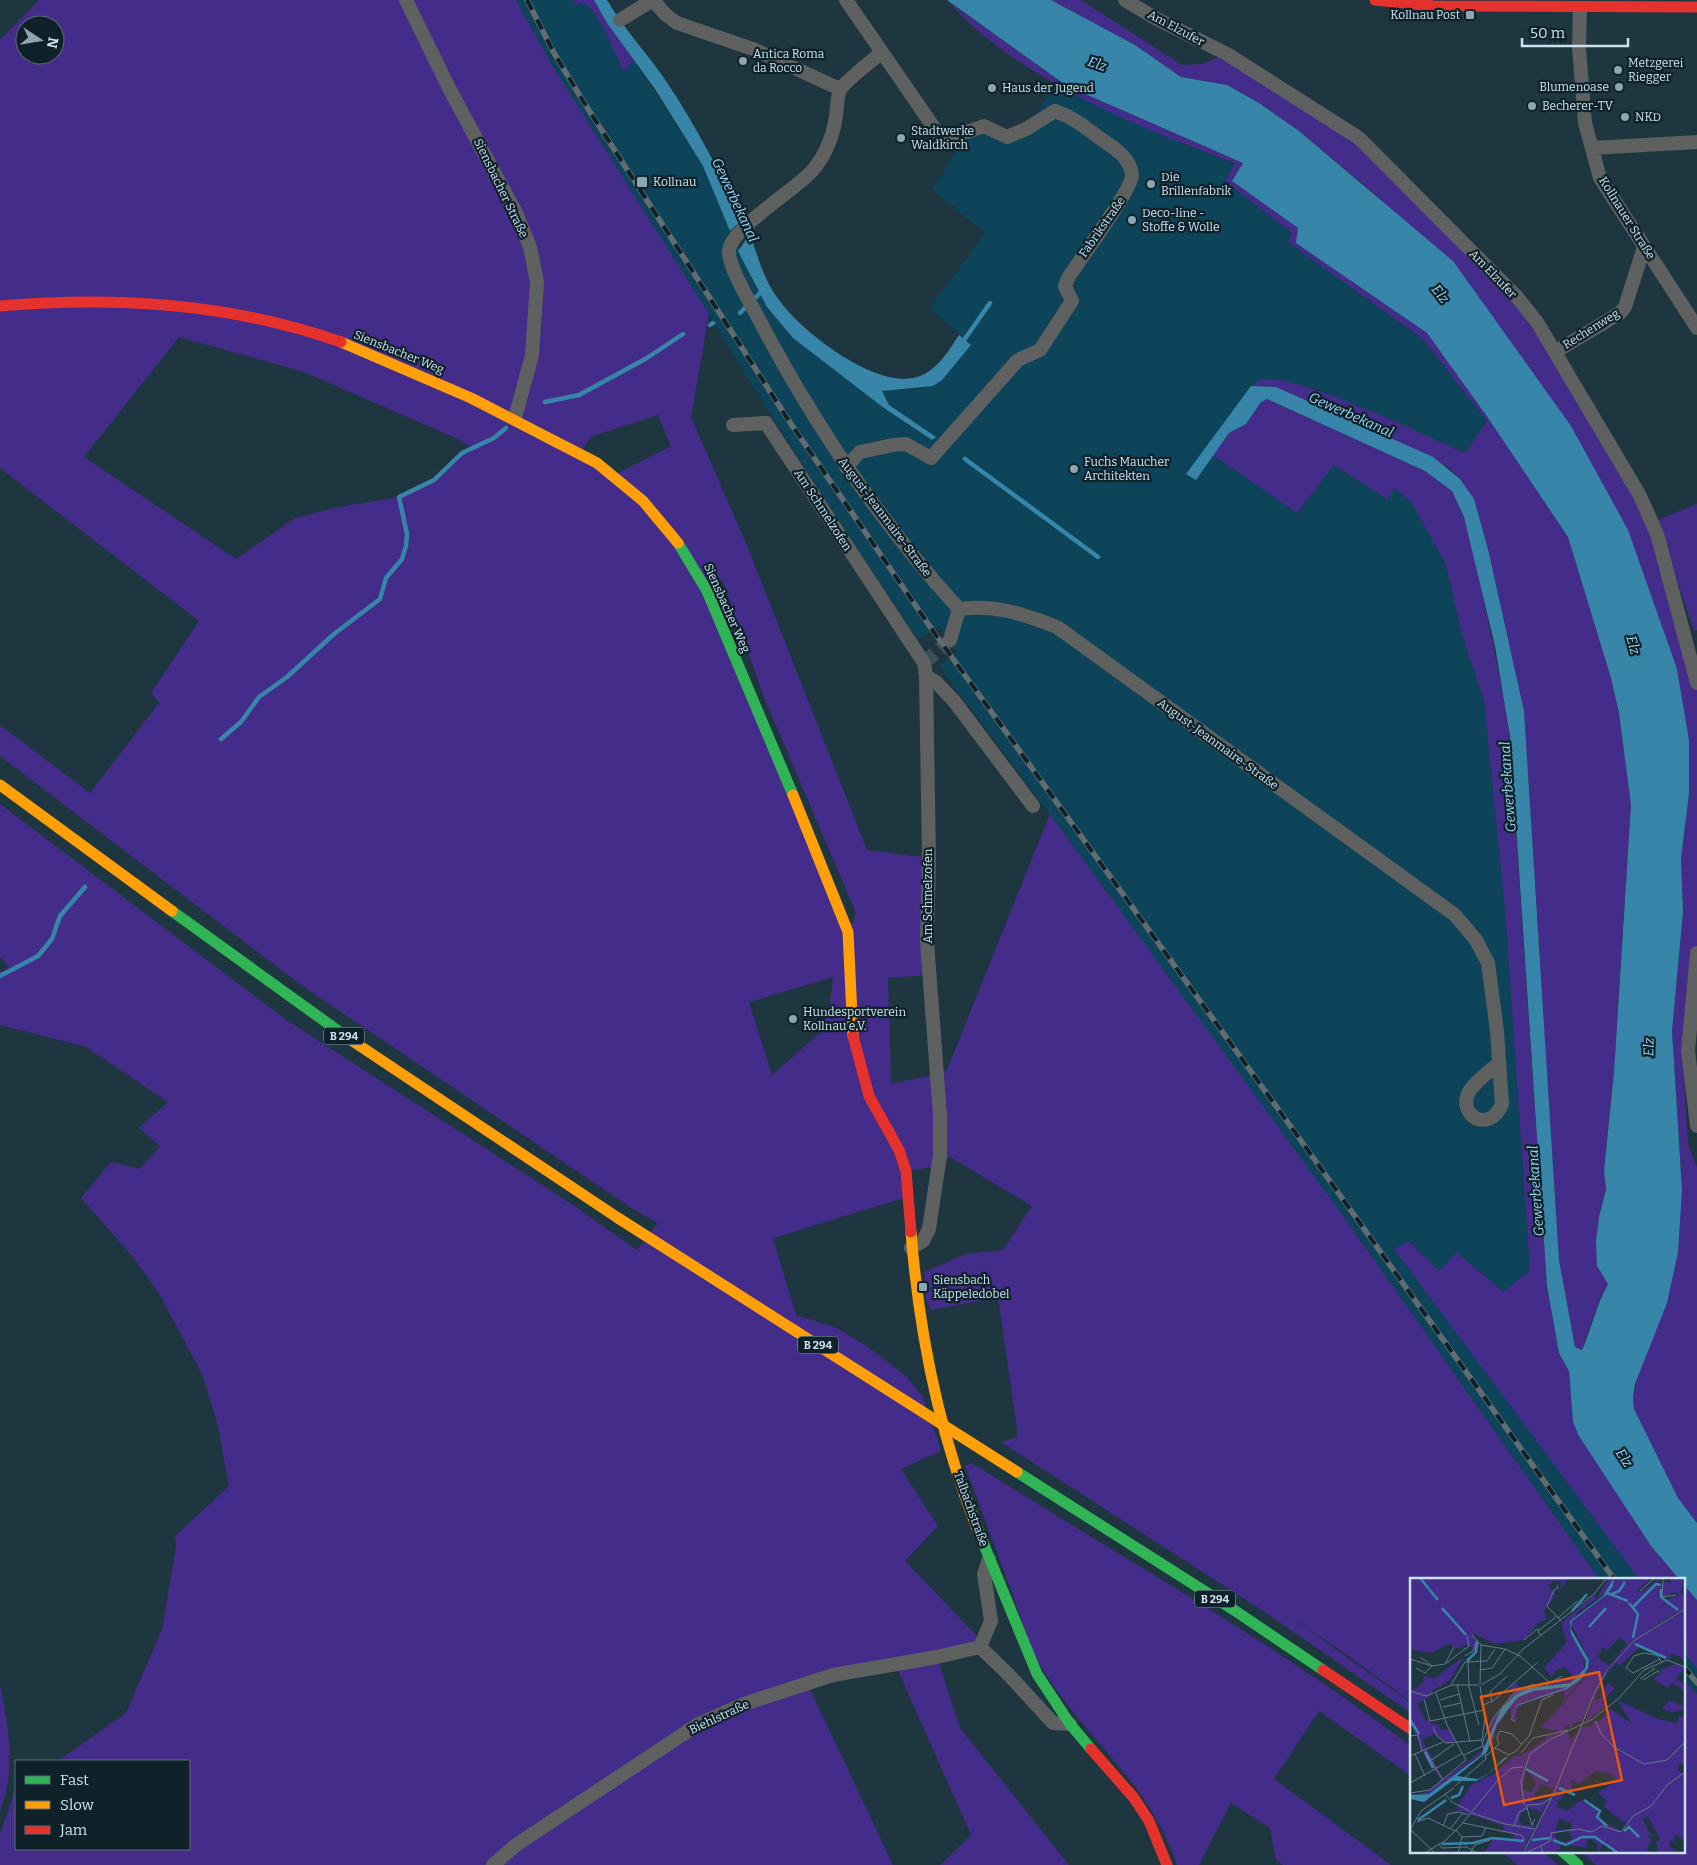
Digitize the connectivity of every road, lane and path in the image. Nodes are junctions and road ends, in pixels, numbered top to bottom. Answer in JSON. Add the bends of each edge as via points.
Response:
{"nodes":[{"id":1,"x":406,"y":0,"type":"edge"},
{"id":2,"x":653,"y":0,"type":"edge"},
{"id":3,"x":846,"y":0,"type":"edge"},
{"id":4,"x":1125,"y":0,"type":"edge"},
{"id":5,"x":1375,"y":0,"type":"edge"},
{"id":6,"x":1501,"y":4,"type":"edge"},
{"id":7,"x":1697,"y":7,"type":"edge"},
{"id":8,"x":1580,"y":8,"type":"junction"},
{"id":9,"x":620,"y":20,"type":"dead end"},
{"id":10,"x":882,"y":52,"type":"junction"},
{"id":11,"x":840,"y":89,"type":"junction"},
{"id":12,"x":1697,"y":142,"type":"edge"},
{"id":13,"x":1592,"y":148,"type":"junction"},
{"id":14,"x":1644,"y":247,"type":"junction"},
{"id":15,"x":0,"y":306,"type":"edge"},
{"id":16,"x":1697,"y":328,"type":"edge"},
{"id":17,"x":1555,"y":352,"type":"junction"},
{"id":18,"x":514,"y":418,"type":"junction"},
{"id":19,"x":733,"y":426,"type":"dead end"},
{"id":20,"x":846,"y":467,"type":"junction"},
{"id":21,"x":959,"y":609,"type":"junction"},
{"id":22,"x":950,"y":640,"type":"tunnel mouth"},
{"id":23,"x":926,"y":676,"type":"junction"},
{"id":24,"x":1697,"y":683,"type":"edge"},
{"id":25,"x":0,"y":785,"type":"edge"},
{"id":26,"x":1033,"y":806,"type":"dead end"},
{"id":27,"x":1697,"y":953,"type":"edge"},
{"id":28,"x":1499,"y":1063,"type":"dead end"},
{"id":29,"x":1695,"y":1094,"type":"edge"},
{"id":30,"x":1697,"y":1126,"type":"edge"},
{"id":31,"x":911,"y":1248,"type":"junction"},
{"id":32,"x":989,"y":1558,"type":"junction"},
{"id":33,"x":980,"y":1647,"type":"junction"},
{"id":34,"x":1070,"y":1724,"type":"junction"},
{"id":35,"x":1410,"y":1728,"type":"edge"},
{"id":36,"x":1563,"y":1852,"type":"edge"},
{"id":37,"x":493,"y":1865,"type":"edge"},
{"id":38,"x":1167,"y":1865,"type":"edge"},
{"id":39,"x":1578,"y":1865,"type":"edge"}],
"edges":[{"from":1,"to":18,"type":"street","name":"Siensbacher Straße","via":[[449,88],[516,211],[530,247],[537,282],[532,355]]},
{"from":2,"to":9,"type":"street"},
{"from":2,"to":11,"type":"street","via":[[677,23],[752,49]]},
{"from":3,"to":10,"type":"street","name":"Fabrikstraße"},
{"from":4,"to":17,"type":"street","name":"Am Elzufer","via":[[1226,54],[1359,138],[1493,271],[1537,322]]},
{"from":5,"to":6,"type":"main road","via":[[1418,6]]},
{"from":6,"to":8,"type":"main road"},
{"from":7,"to":8,"type":"main road"},
{"from":8,"to":13,"type":"street","name":"Kollnauer Straße","via":[[1579,48],[1585,123]]},
{"from":10,"to":11,"type":"street"},
{"from":10,"to":20,"type":"street","name":"Fabrikstraße","via":[[942,136],[984,126],[1008,137],[1056,111],[1070,116],[1119,152],[1130,164],[1133,176],[1127,192],[1068,278],[1065,286],[1072,301],[1040,350],[1018,360],[931,458],[906,444],[894,445],[860,452]]},
{"from":11,"to":20,"type":"street","name":"August-Jeanmaire-Straße","via":[[834,128],[826,150],[813,170],[746,225],[733,239],[729,253],[738,278],[779,358]]},
{"from":12,"to":13,"type":"street"},
{"from":13,"to":14,"type":"street","name":"Kollnauer Straße","via":[[1600,178]]},
{"from":14,"to":16,"type":"street","name":"Kollnauer Straße"},
{"from":14,"to":17,"type":"street","name":"Rechenweg","via":[[1620,313]]},
{"from":15,"to":18,"type":"main road","name":"Siensbacher Weg","via":[[58,300],[122,301],[229,314],[306,331],[382,358]]},
{"from":17,"to":24,"type":"street","name":"Am Elzufer","via":[[1638,494],[1657,534]]},
{"from":18,"to":31,"type":"main road","name":"Siensbacher Weg","via":[[614,475],[651,509],[677,540],[707,591],[845,920],[855,1049],[869,1096],[899,1150],[906,1171]]},
{"from":19,"to":23,"type":"street","name":"Am Schmelzofen","via":[[766,423],[924,663]]},
{"from":20,"to":21,"type":"street","name":"August-Jeanmaire-Straße","via":[[917,562]]},
{"from":21,"to":22,"type":"street"},
{"from":21,"to":28,"type":"street","name":"August-Jeanmaire-Straße","via":[[980,606],[1007,609],[1056,628],[1454,915],[1476,940],[1488,963]]},
{"from":23,"to":26,"type":"street","via":[[954,701]]},
{"from":23,"to":31,"type":"street","name":"Am Schmelzofen","via":[[927,942],[940,1155],[929,1229],[923,1241]]},
{"from":25,"to":35,"type":"main road","number":"B 294","bridge":true,"via":[[318,1018],[618,1218],[1234,1610]]},
{"from":27,"to":29,"type":"street","via":[[1688,1051]]},
{"from":29,"to":30,"type":"street"},
{"from":31,"to":32,"type":"main road","name":"Talbachstraße","via":[[922,1335],[940,1417],[964,1496]]},
{"from":32,"to":33,"type":"street","via":[[984,1574],[991,1621]]},
{"from":32,"to":34,"type":"main road","name":"Talbachstraße","via":[[1037,1674]]},
{"from":33,"to":34,"type":"street","via":[[1054,1723]]},
{"from":33,"to":37,"type":"street","name":"Biehlstraße","via":[[833,1675],[744,1704],[697,1725],[516,1845]]},
{"from":34,"to":38,"type":"main road","name":"Talbachstraße","via":[[1134,1798],[1149,1821]]},
{"from":36,"to":39,"type":"main road"}]}
